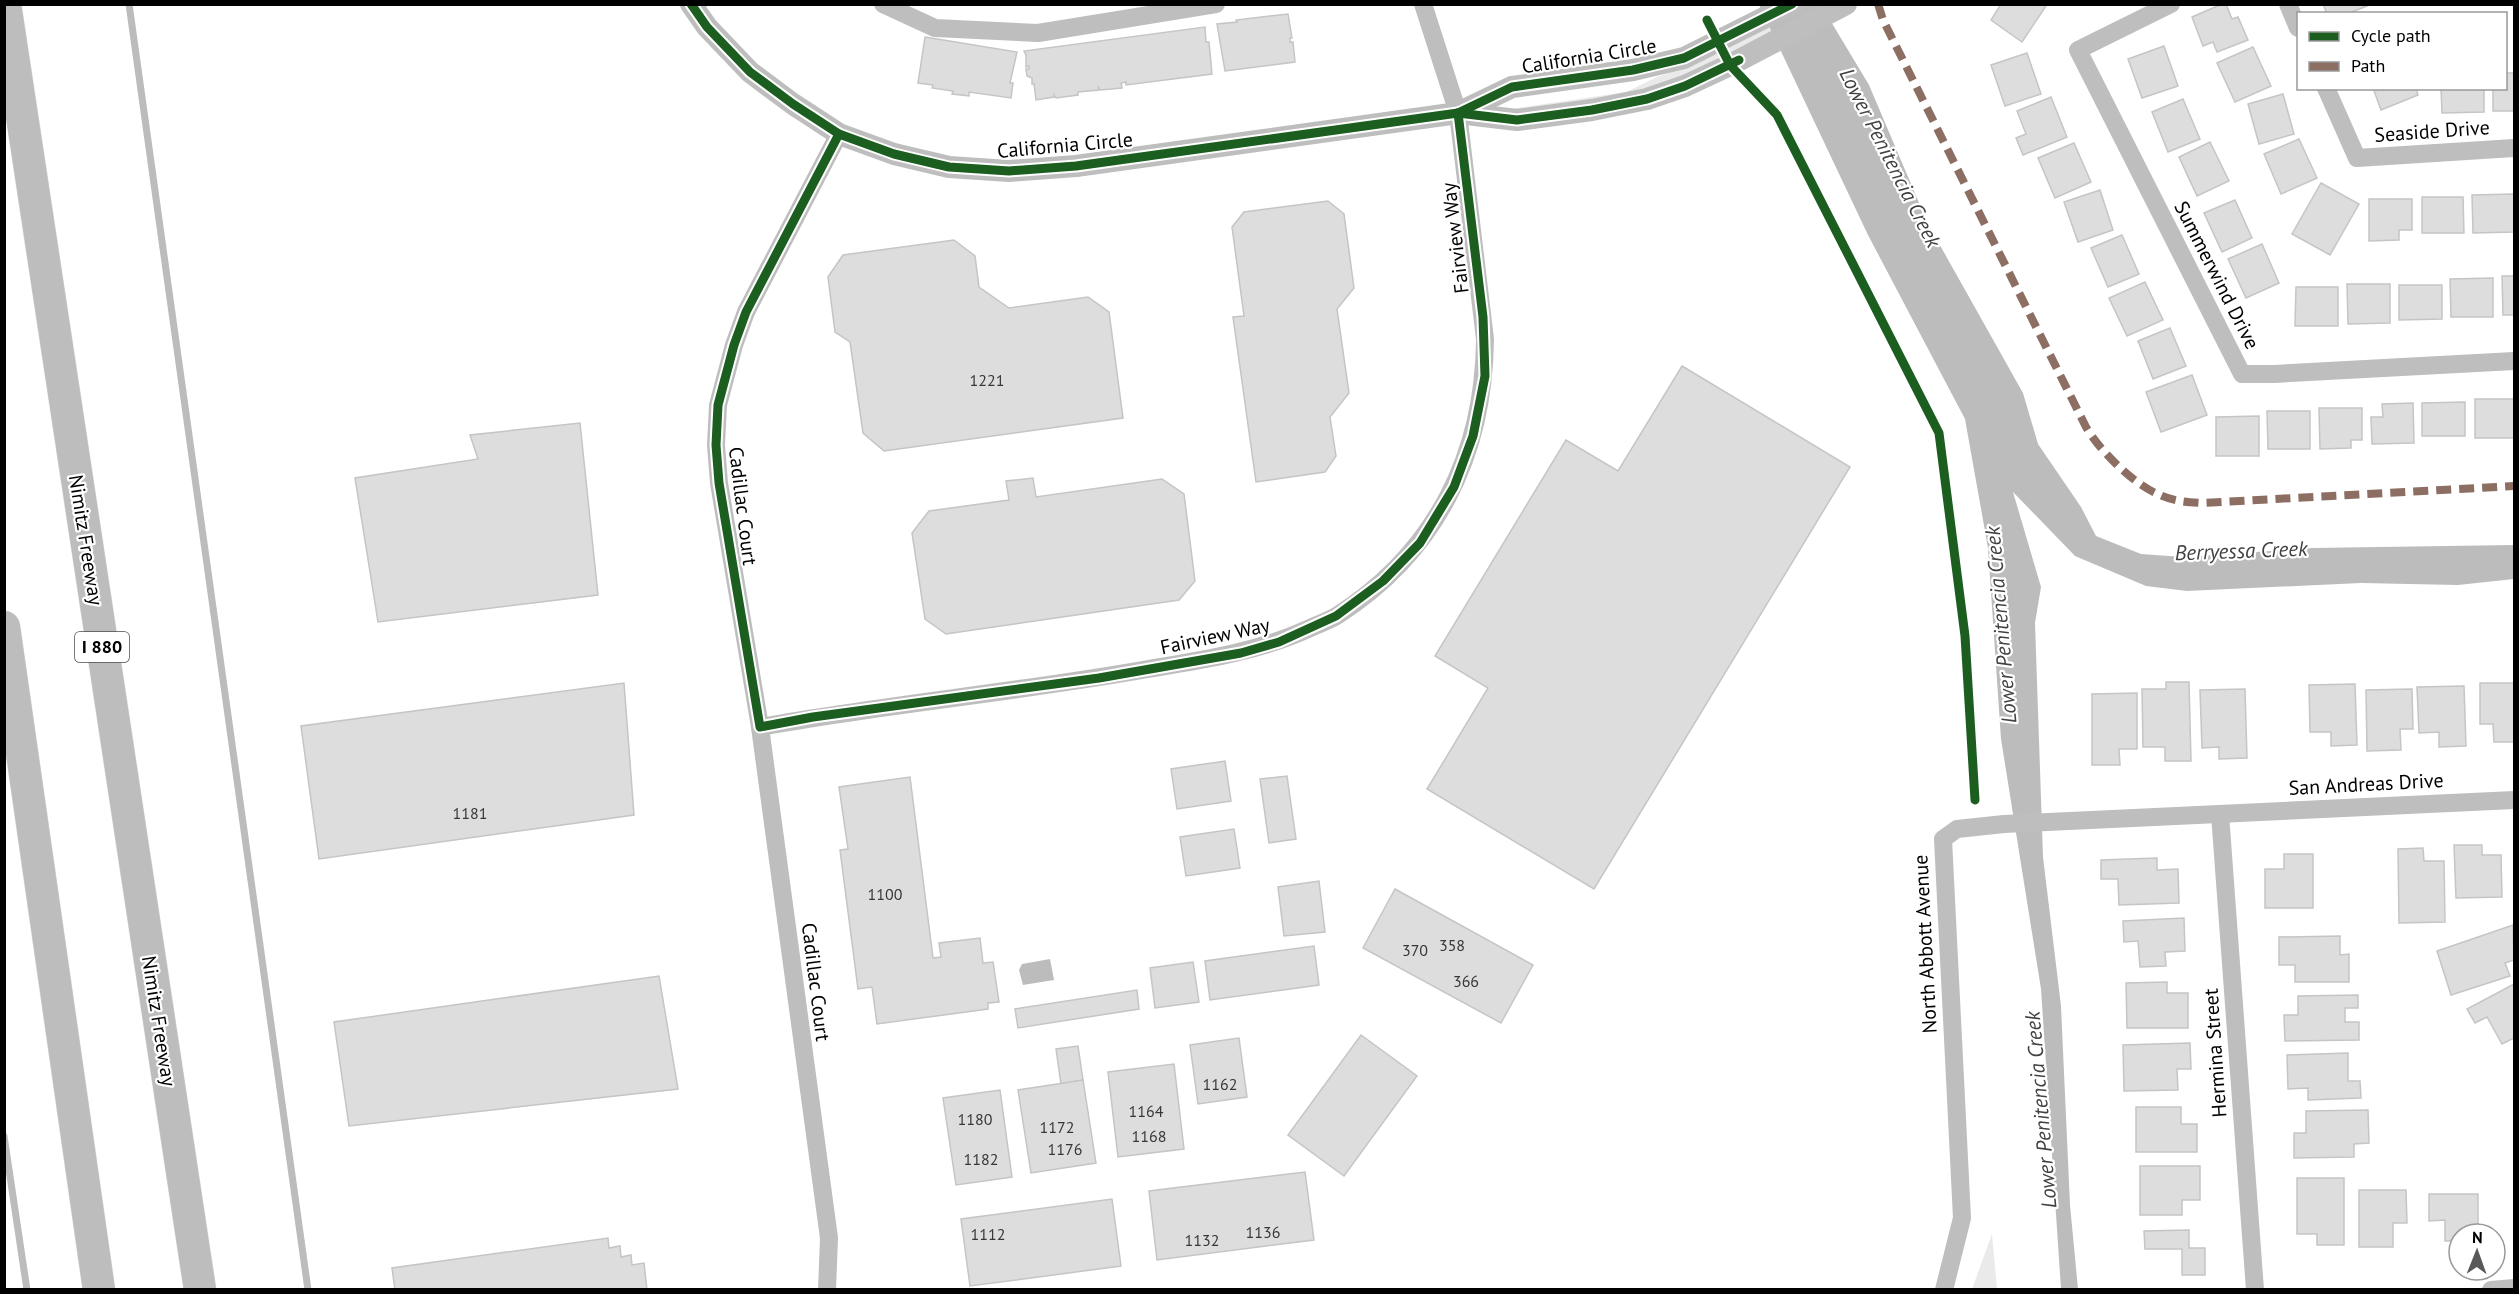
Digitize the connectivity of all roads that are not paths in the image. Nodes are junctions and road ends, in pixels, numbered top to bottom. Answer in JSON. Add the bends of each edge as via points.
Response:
{"nodes":[{"id":1,"x":5,"y":4,"type":"edge"},
{"id":2,"x":691,"y":4,"type":"edge"},
{"id":3,"x":883,"y":4,"type":"edge"},
{"id":4,"x":1216,"y":4,"type":"edge"},
{"id":5,"x":1423,"y":4,"type":"edge"},
{"id":6,"x":1792,"y":4,"type":"edge"},
{"id":7,"x":1846,"y":4,"type":"edge"},
{"id":8,"x":2171,"y":4,"type":"edge"},
{"id":9,"x":2288,"y":4,"type":"edge"},
{"id":10,"x":2297,"y":26,"type":"edge"},
{"id":11,"x":2327,"y":90,"type":"edge"},
{"id":12,"x":1458,"y":113,"type":"junction"},
{"id":13,"x":839,"y":134,"type":"junction"},
{"id":14,"x":2514,"y":148,"type":"edge"},
{"id":15,"x":2514,"y":361,"type":"edge"},
{"id":16,"x":4,"y":627,"type":"edge"},
{"id":17,"x":760,"y":727,"type":"junction"},
{"id":18,"x":2514,"y":800,"type":"edge"},
{"id":19,"x":2220,"y":814,"type":"junction"},
{"id":20,"x":2514,"y":1288,"type":"edge"},
{"id":21,"x":99,"y":1290,"type":"edge"},
{"id":22,"x":200,"y":1290,"type":"edge"},
{"id":23,"x":827,"y":1290,"type":"edge"},
{"id":24,"x":1944,"y":1290,"type":"edge"},
{"id":25,"x":2255,"y":1290,"type":"edge"},
{"id":26,"x":2491,"y":1290,"type":"edge"}],
"edges":[{"from":1,"to":22,"type":"highway","name":"Nimitz Freeway","number":"I 880"},
{"from":2,"to":13,"type":"street","name":"California Circle","via":[[750,72]]},
{"from":3,"to":4,"type":"street","via":[[935,28],[1038,33]]},
{"from":5,"to":12,"type":"street","name":"Fairview Way"},
{"from":6,"to":12,"type":"street","name":"California Circle","via":[[1684,58],[1633,70],[1512,87]]},
{"from":7,"to":12,"type":"street","name":"California Circle","via":[[1685,86],[1647,99],[1518,120]]},
{"from":8,"to":15,"type":"street","name":"Summerwind Drive","via":[[2078,50],[2242,374]]},
{"from":9,"to":10,"type":"street"},
{"from":11,"to":14,"type":"street","name":"Seaside Drive","via":[[2357,158]]},
{"from":12,"to":13,"type":"street","name":"California Circle","via":[[1076,166],[1009,171],[949,167],[894,154]]},
{"from":12,"to":17,"type":"street","name":"Fairview Way","via":[[1483,317],[1485,376],[1473,436],[1454,487],[1420,543],[1383,581],[1336,616],[1280,642],[1240,653],[1099,678]]},
{"from":13,"to":17,"type":"street","name":"Cadillac Court","via":[[746,312],[725,371],[718,405],[719,483]]},
{"from":16,"to":21,"type":"highway"},
{"from":17,"to":23,"type":"street","name":"Cadillac Court","via":[[829,1238]]},
{"from":18,"to":19,"type":"street","name":"San Andreas Drive"},
{"from":19,"to":24,"type":"street","name":"North Abbott Avenue","via":[[2004,824],[1957,829],[1943,839],[1962,1218]]},
{"from":19,"to":25,"type":"street","name":"Hermina Street"},
{"from":20,"to":26,"type":"street"}]}
